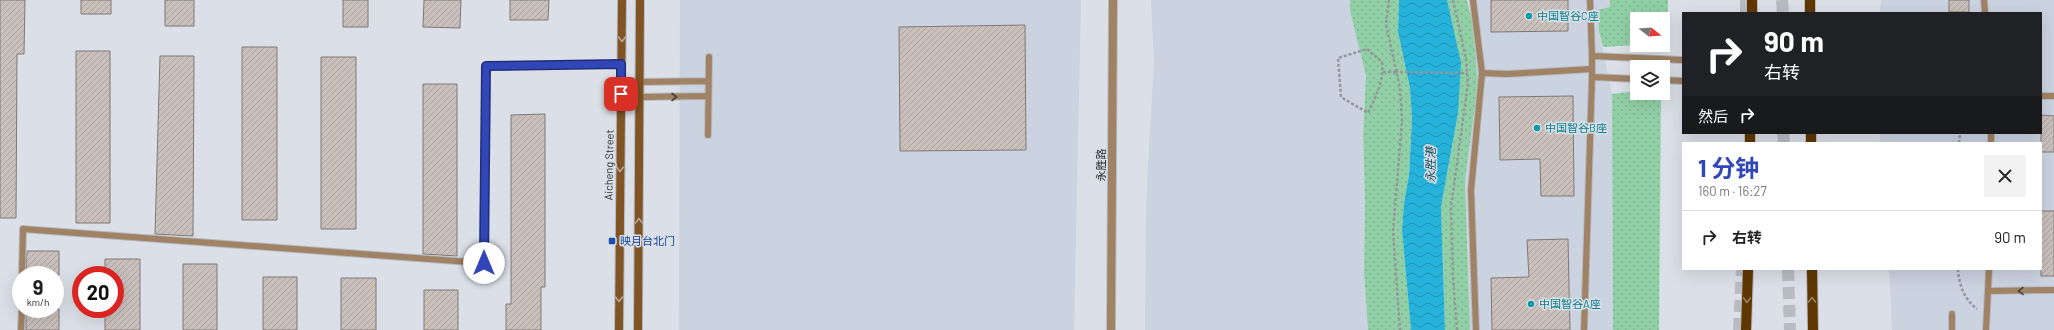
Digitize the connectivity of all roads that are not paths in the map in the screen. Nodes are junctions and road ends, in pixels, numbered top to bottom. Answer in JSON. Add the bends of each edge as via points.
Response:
{"nodes":[{"id":1,"x":622,"y":0,"type":"edge"},
{"id":2,"x":640,"y":0,"type":"edge"},
{"id":3,"x":1113,"y":0,"type":"edge"},
{"id":4,"x":1473,"y":0,"type":"edge"},
{"id":5,"x":1590,"y":0,"type":"edge"},
{"id":6,"x":1752,"y":0,"type":"edge"},
{"id":7,"x":1810,"y":0,"type":"edge"},
{"id":8,"x":1984,"y":0,"type":"edge"},
{"id":9,"x":1752,"y":12,"type":"edge"},
{"id":10,"x":1810,"y":12,"type":"edge"},
{"id":11,"x":1985,"y":12,"type":"edge"},
{"id":12,"x":709,"y":56,"type":"dead end"},
{"id":13,"x":1592,"y":56,"type":"junction"},
{"id":14,"x":1682,"y":60,"type":"edge"},
{"id":15,"x":621,"y":64,"type":"junction"},
{"id":16,"x":1592,"y":69,"type":"junction"},
{"id":17,"x":1482,"y":73,"type":"junction"},
{"id":18,"x":1592,"y":77,"type":"junction"},
{"id":19,"x":1630,"y":79,"type":"edge"},
{"id":20,"x":1670,"y":80,"type":"edge"},
{"id":21,"x":708,"y":81,"type":"junction"},
{"id":22,"x":1682,"y":81,"type":"edge"},
{"id":23,"x":640,"y":82,"type":"junction"},
{"id":24,"x":708,"y":96,"type":"junction"},
{"id":25,"x":2042,"y":96,"type":"edge"},
{"id":26,"x":2054,"y":96,"type":"edge"},
{"id":27,"x":640,"y":97,"type":"junction"},
{"id":28,"x":708,"y":136,"type":"dead end"},
{"id":29,"x":22,"y":266,"type":"edge"},
{"id":30,"x":1748,"y":270,"type":"edge"},
{"id":31,"x":1812,"y":270,"type":"edge"},
{"id":32,"x":1989,"y":270,"type":"edge"},
{"id":33,"x":2054,"y":290,"type":"edge"},
{"id":34,"x":1989,"y":291,"type":"junction"},
{"id":35,"x":1952,"y":314,"type":"dead end"},
{"id":36,"x":22,"y":318,"type":"edge"},
{"id":37,"x":22,"y":330,"type":"edge"},
{"id":38,"x":619,"y":330,"type":"edge"},
{"id":39,"x":638,"y":330,"type":"edge"},
{"id":40,"x":1111,"y":330,"type":"edge"},
{"id":41,"x":1476,"y":330,"type":"edge"},
{"id":42,"x":1584,"y":330,"type":"edge"},
{"id":43,"x":1746,"y":330,"type":"edge"},
{"id":44,"x":1813,"y":330,"type":"edge"},
{"id":45,"x":1952,"y":330,"type":"edge"},
{"id":46,"x":1986,"y":330,"type":"edge"}],
"edges":[{"from":1,"to":15,"type":"street","name":"Aicheng Street","one_way":true},
{"from":2,"to":23,"type":"street"},
{"from":3,"to":40,"type":"street","name":"永胜路"},
{"from":4,"to":17,"type":"lane"},
{"from":5,"to":13,"type":"lane"},
{"from":6,"to":9,"type":"main road"},
{"from":7,"to":10,"type":"main road"},
{"from":8,"to":11,"type":"lane"},
{"from":12,"to":21,"type":"lane"},
{"from":13,"to":14,"type":"lane"},
{"from":13,"to":16,"type":"lane"},
{"from":15,"to":29,"type":"lane","via":[[486,66],[484,263],[23,229]]},
{"from":15,"to":38,"type":"street","name":"Aicheng Street","one_way":true},
{"from":16,"to":17,"type":"lane"},
{"from":16,"to":18,"type":"lane"},
{"from":17,"to":41,"type":"lane","via":[[1471,190]]},
{"from":18,"to":19,"type":"lane"},
{"from":18,"to":42,"type":"lane"},
{"from":20,"to":22,"type":"lane"},
{"from":21,"to":23,"type":"lane"},
{"from":21,"to":24,"type":"lane"},
{"from":23,"to":27,"type":"street"},
{"from":27,"to":24,"type":"lane","one_way":true},
{"from":24,"to":28,"type":"lane"},
{"from":25,"to":26,"type":"lane"},
{"from":39,"to":27,"type":"street","one_way":true},
{"from":30,"to":43,"type":"main road","one_way":true},
{"from":44,"to":31,"type":"main road","one_way":true},
{"from":32,"to":34,"type":"lane"},
{"from":33,"to":34,"type":"lane","one_way":true},
{"from":34,"to":46,"type":"lane"},
{"from":35,"to":45,"type":"lane"},
{"from":36,"to":37,"type":"lane"}]}
